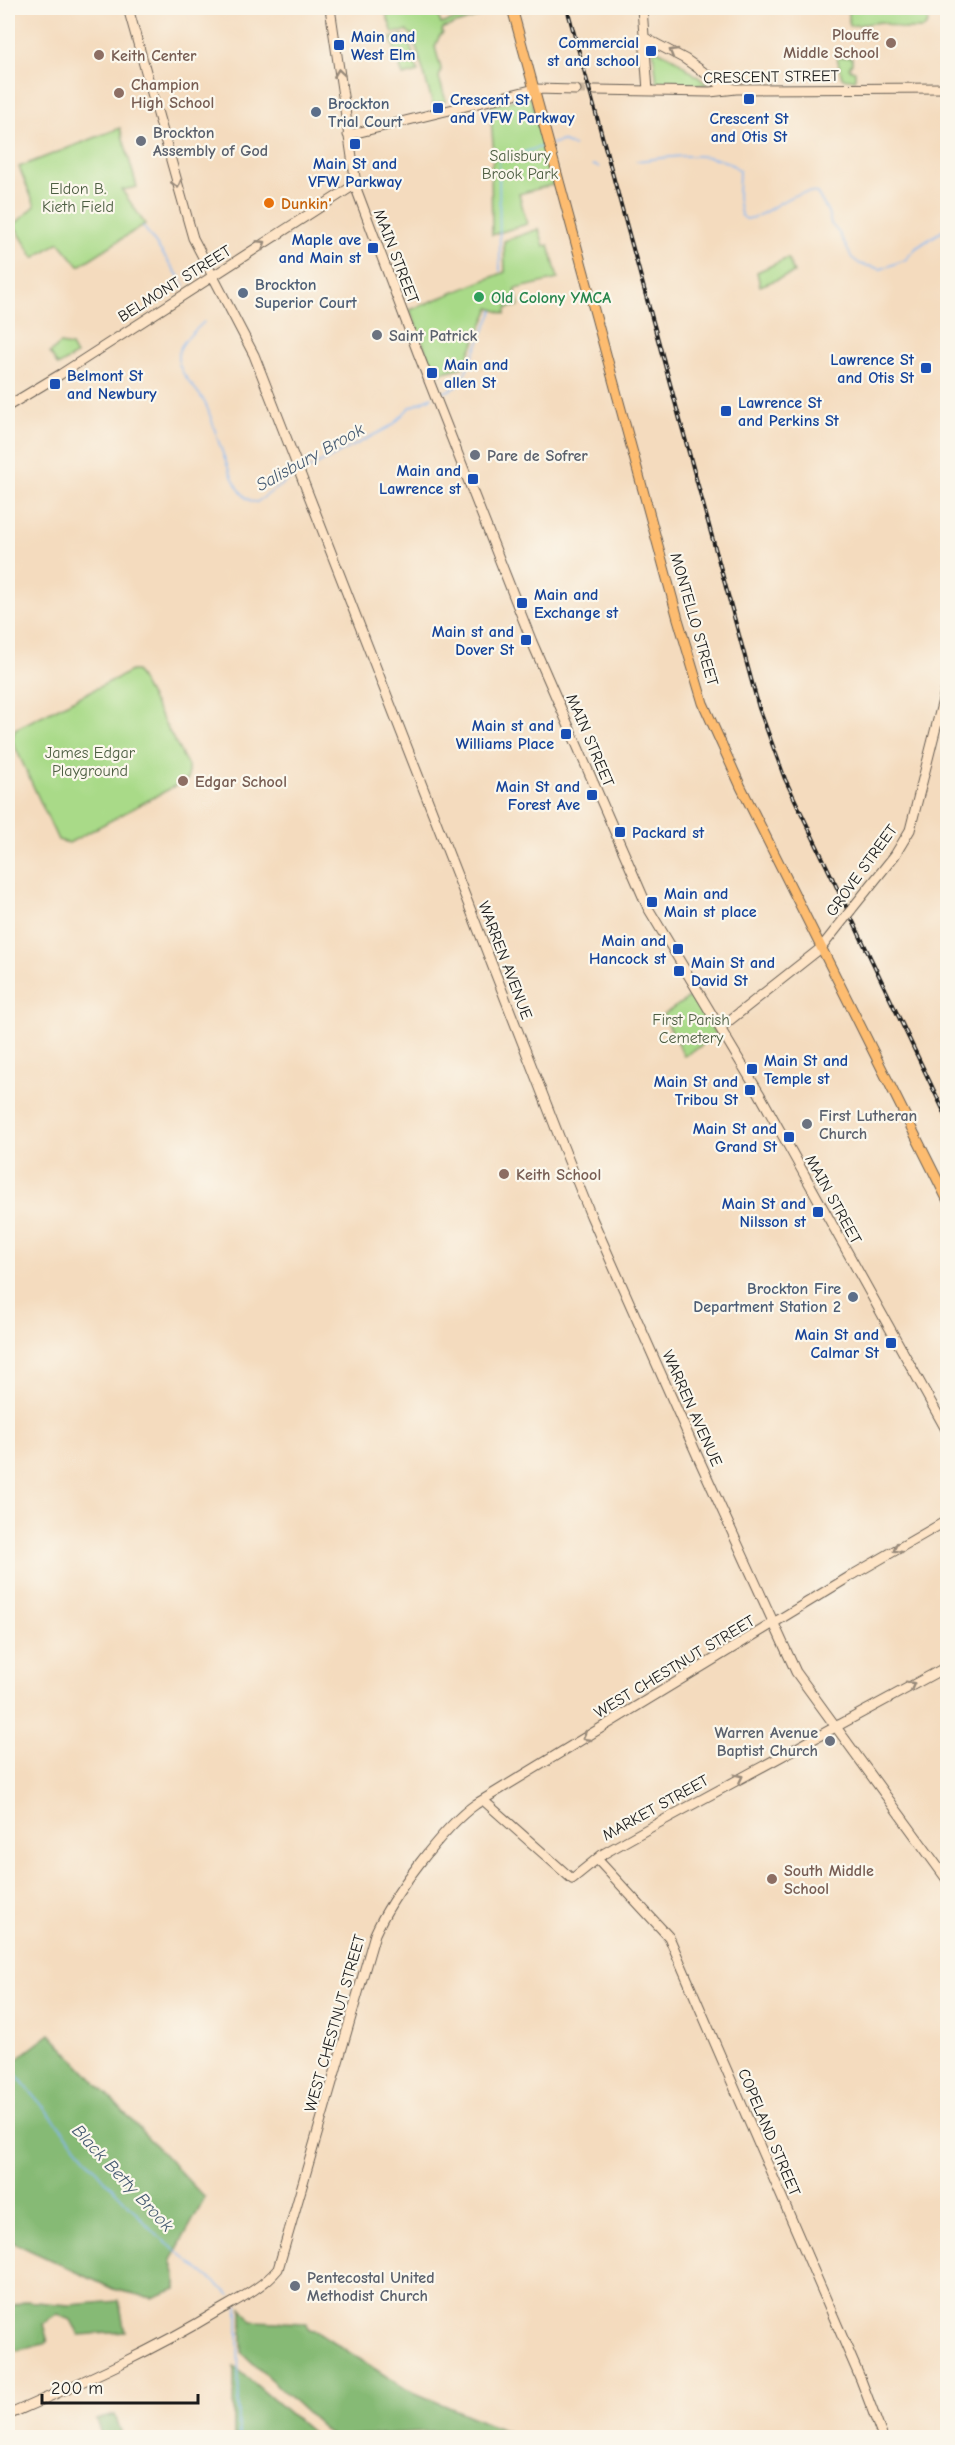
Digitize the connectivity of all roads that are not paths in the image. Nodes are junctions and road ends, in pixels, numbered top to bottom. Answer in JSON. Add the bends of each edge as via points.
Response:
{"nodes":[{"id":1,"x":128,"y":8,"type":"edge"},
{"id":2,"x":330,"y":8,"type":"edge"},
{"id":3,"x":512,"y":8,"type":"edge"},
{"id":4,"x":642,"y":8,"type":"edge"},
{"id":5,"x":645,"y":38,"type":"junction"},
{"id":6,"x":948,"y":88,"type":"edge"},
{"id":7,"x":535,"y":89,"type":"junction"},
{"id":8,"x":736,"y":89,"type":"junction"},
{"id":9,"x":576,"y":90,"type":"tunnel mouth"},
{"id":10,"x":595,"y":90,"type":"tunnel mouth"},
{"id":11,"x":648,"y":92,"type":"junction"},
{"id":12,"x":348,"y":135,"type":"junction"},
{"id":13,"x":356,"y":184,"type":"junction"},
{"id":14,"x":213,"y":276,"type":"junction"},
{"id":15,"x":8,"y":406,"type":"edge"},
{"id":16,"x":948,"y":680,"type":"edge"},
{"id":17,"x":821,"y":948,"type":"junction"},
{"id":18,"x":720,"y":1028,"type":"junction"},
{"id":19,"x":948,"y":1201,"type":"edge"},
{"id":20,"x":948,"y":1433,"type":"edge"},
{"id":21,"x":948,"y":1520,"type":"edge"},
{"id":22,"x":774,"y":1623,"type":"junction"},
{"id":23,"x":948,"y":1665,"type":"edge"},
{"id":24,"x":835,"y":1726,"type":"junction"},
{"id":25,"x":483,"y":1800,"type":"junction"},
{"id":26,"x":597,"y":1859,"type":"junction"},
{"id":27,"x":948,"y":1881,"type":"edge"},
{"id":28,"x":8,"y":2415,"type":"edge"},
{"id":29,"x":883,"y":2438,"type":"edge"}],
"edges":[{"from":1,"to":14,"type":"main road","name":"WARREN AVENUE","one_way":true,"via":[[193,238]]},
{"from":12,"to":2,"type":"main road","name":"MAIN STREET","one_way":true},
{"from":3,"to":7,"type":"main road","name":"MONTELLO STREET"},
{"from":4,"to":5,"type":"main road"},
{"from":8,"to":5,"type":"main road","one_way":true,"via":[[719,83]]},
{"from":5,"to":11,"type":"main road"},
{"from":6,"to":8,"type":"main road","name":"CRESCENT STREET"},
{"from":7,"to":9,"type":"main road"},
{"from":7,"to":12,"type":"main road"},
{"from":7,"to":17,"type":"main road","name":"MONTELLO STREET","via":[[703,703]]},
{"from":8,"to":11,"type":"main road","name":"CRESCENT STREET"},
{"from":10,"to":11,"type":"main road","name":"CRESCENT STREET"},
{"from":12,"to":13,"type":"main road","name":"MAIN STREET"},
{"from":14,"to":13,"type":"main road","name":"BELMONT STREET","one_way":true},
{"from":13,"to":18,"type":"main road","name":"MAIN STREET","via":[[532,642],[648,908]]},
{"from":14,"to":15,"type":"main road","name":"BELMONT STREET"},
{"from":14,"to":22,"type":"main road","name":"WARREN AVENUE","via":[[254,355],[591,1216]]},
{"from":16,"to":17,"type":"main road","name":"GROVE STREET","bridge":true,"via":[[910,830],[895,855]]},
{"from":17,"to":18,"type":"main road","name":"GROVE STREET"},
{"from":17,"to":19,"type":"main road","name":"MONTELLO STREET"},
{"from":18,"to":20,"type":"main road","name":"MAIN STREET"},
{"from":21,"to":22,"type":"main road","name":"WEST CHESTNUT STREET","one_way":true},
{"from":22,"to":24,"type":"main road","name":"WARREN AVENUE","via":[[796,1672]]},
{"from":22,"to":25,"type":"main road","name":"WEST CHESTNUT STREET","one_way":true},
{"from":24,"to":23,"type":"main road","name":"MARKET STREET","one_way":true},
{"from":26,"to":24,"type":"main road","name":"MARKET STREET","one_way":true},
{"from":24,"to":27,"type":"main road","name":"WARREN AVENUE"},
{"from":25,"to":26,"type":"main road","name":"MARKET STREET","via":[[572,1879]]},
{"from":25,"to":28,"type":"main road","name":"WEST CHESTNUT STREET","via":[[446,1831],[379,1924],[278,2269],[264,2284],[160,2344]]},
{"from":26,"to":29,"type":"main road","name":"COPELAND STREET","via":[[669,1937]]}]}
